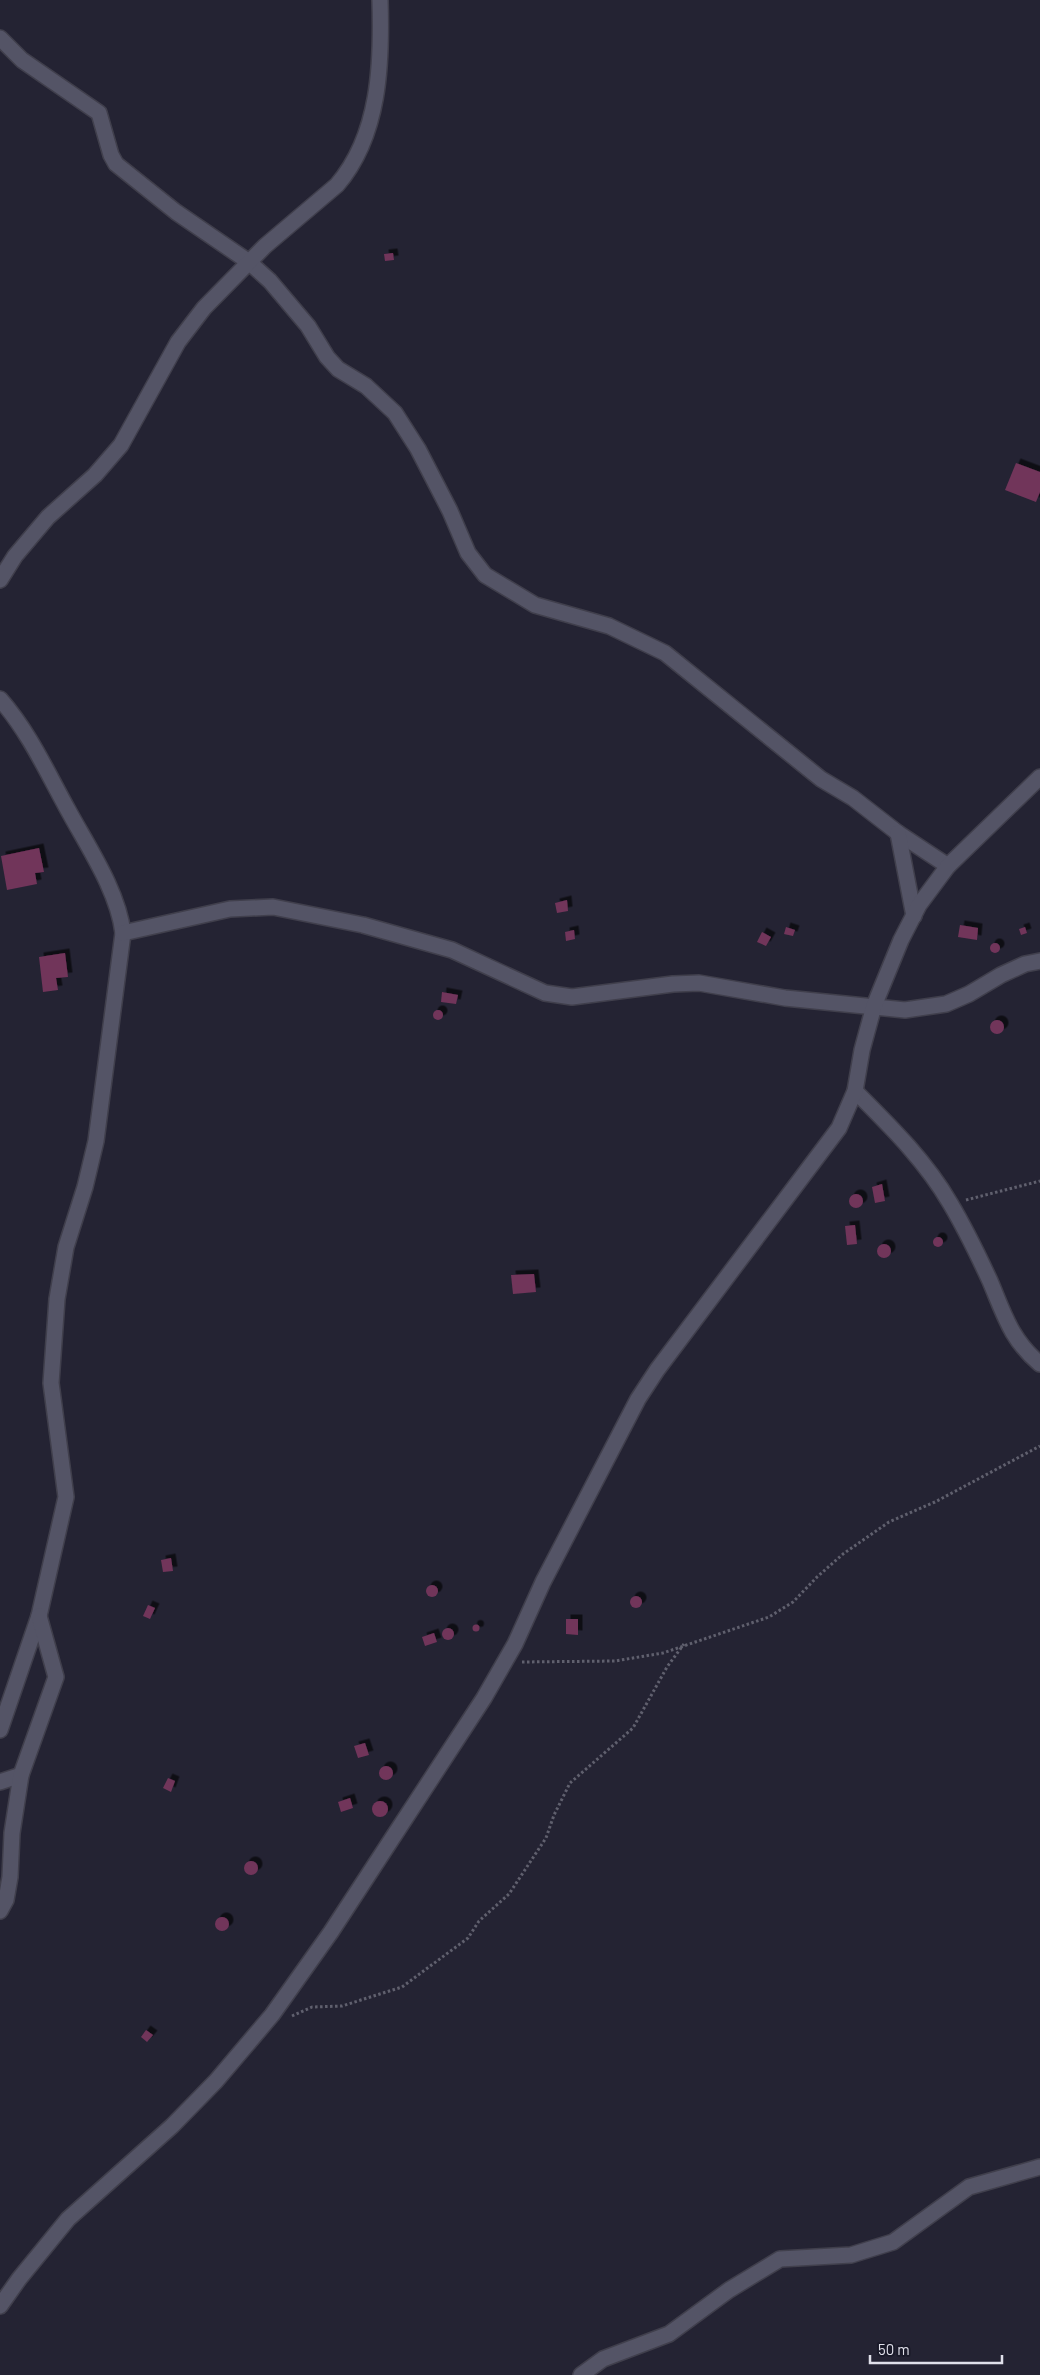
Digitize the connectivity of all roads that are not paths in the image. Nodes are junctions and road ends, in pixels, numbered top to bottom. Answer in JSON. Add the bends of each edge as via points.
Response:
{"nodes":[{"id":1,"x":380,"y":0,"type":"edge"},
{"id":2,"x":0,"y":38,"type":"edge"},
{"id":3,"x":249,"y":262,"type":"junction"},
{"id":4,"x":0,"y":580,"type":"edge"},
{"id":5,"x":0,"y":699,"type":"edge"},
{"id":6,"x":1040,"y":777,"type":"edge"},
{"id":7,"x":898,"y":833,"type":"junction"},
{"id":8,"x":948,"y":866,"type":"junction"},
{"id":9,"x":914,"y":916,"type":"junction"},
{"id":10,"x":123,"y":932,"type":"junction"},
{"id":11,"x":1040,"y":961,"type":"edge"},
{"id":12,"x":874,"y":1006,"type":"junction"},
{"id":13,"x":855,"y":1091,"type":"junction"},
{"id":14,"x":1040,"y":1364,"type":"edge"},
{"id":15,"x":39,"y":1616,"type":"junction"},
{"id":16,"x":0,"y":1730,"type":"edge"},
{"id":17,"x":21,"y":1776,"type":"junction"},
{"id":18,"x":0,"y":1782,"type":"edge"},
{"id":19,"x":0,"y":1911,"type":"edge"},
{"id":20,"x":1040,"y":2167,"type":"edge"},
{"id":21,"x":0,"y":2306,"type":"edge"},
{"id":22,"x":581,"y":2375,"type":"edge"}],
"edges":[{"from":1,"to":3,"type":"street","via":[[381,34],[376,90],[370,128],[362,146],[337,185]]},
{"from":2,"to":3,"type":"street","via":[[22,60],[99,113],[110,155],[116,164],[176,212]]},
{"from":3,"to":4,"type":"street","via":[[204,308],[178,342],[122,444],[95,475],[48,516]]},
{"from":3,"to":7,"type":"street","via":[[270,281],[308,326],[326,358],[366,386],[395,413],[418,449],[468,553],[485,575],[535,605],[610,626],[664,653],[821,779],[853,798]]},
{"from":5,"to":10,"type":"street","via":[[30,740],[104,876],[122,920]]},
{"from":6,"to":8,"type":"street"},
{"from":7,"to":8,"type":"street"},
{"from":7,"to":9,"type":"street"},
{"from":8,"to":9,"type":"street"},
{"from":9,"to":12,"type":"street"},
{"from":10,"to":12,"type":"street","via":[[230,909],[273,907],[363,925],[452,950],[546,993],[572,997],[686,983],[794,999]]},
{"from":10,"to":15,"type":"street","via":[[96,1141],[66,1247],[57,1299],[51,1383],[66,1497]]},
{"from":11,"to":12,"type":"street","via":[[1025,964],[946,1004],[905,1010]]},
{"from":12,"to":13,"type":"street"},
{"from":13,"to":14,"type":"street","via":[[927,1167],[951,1204],[990,1281],[1011,1332]]},
{"from":13,"to":21,"type":"street","via":[[839,1128],[815,1162],[656,1370],[484,1698],[272,2015],[216,2081],[172,2126],[68,2219]]},
{"from":15,"to":16,"type":"street"},
{"from":15,"to":17,"type":"street","via":[[56,1677]]},
{"from":17,"to":18,"type":"street"},
{"from":17,"to":19,"type":"street","via":[[12,1833],[10,1877],[6,1900]]},
{"from":20,"to":22,"type":"street","via":[[970,2187],[893,2242],[851,2255],[780,2260],[729,2290],[670,2334],[603,2359]]}]}
